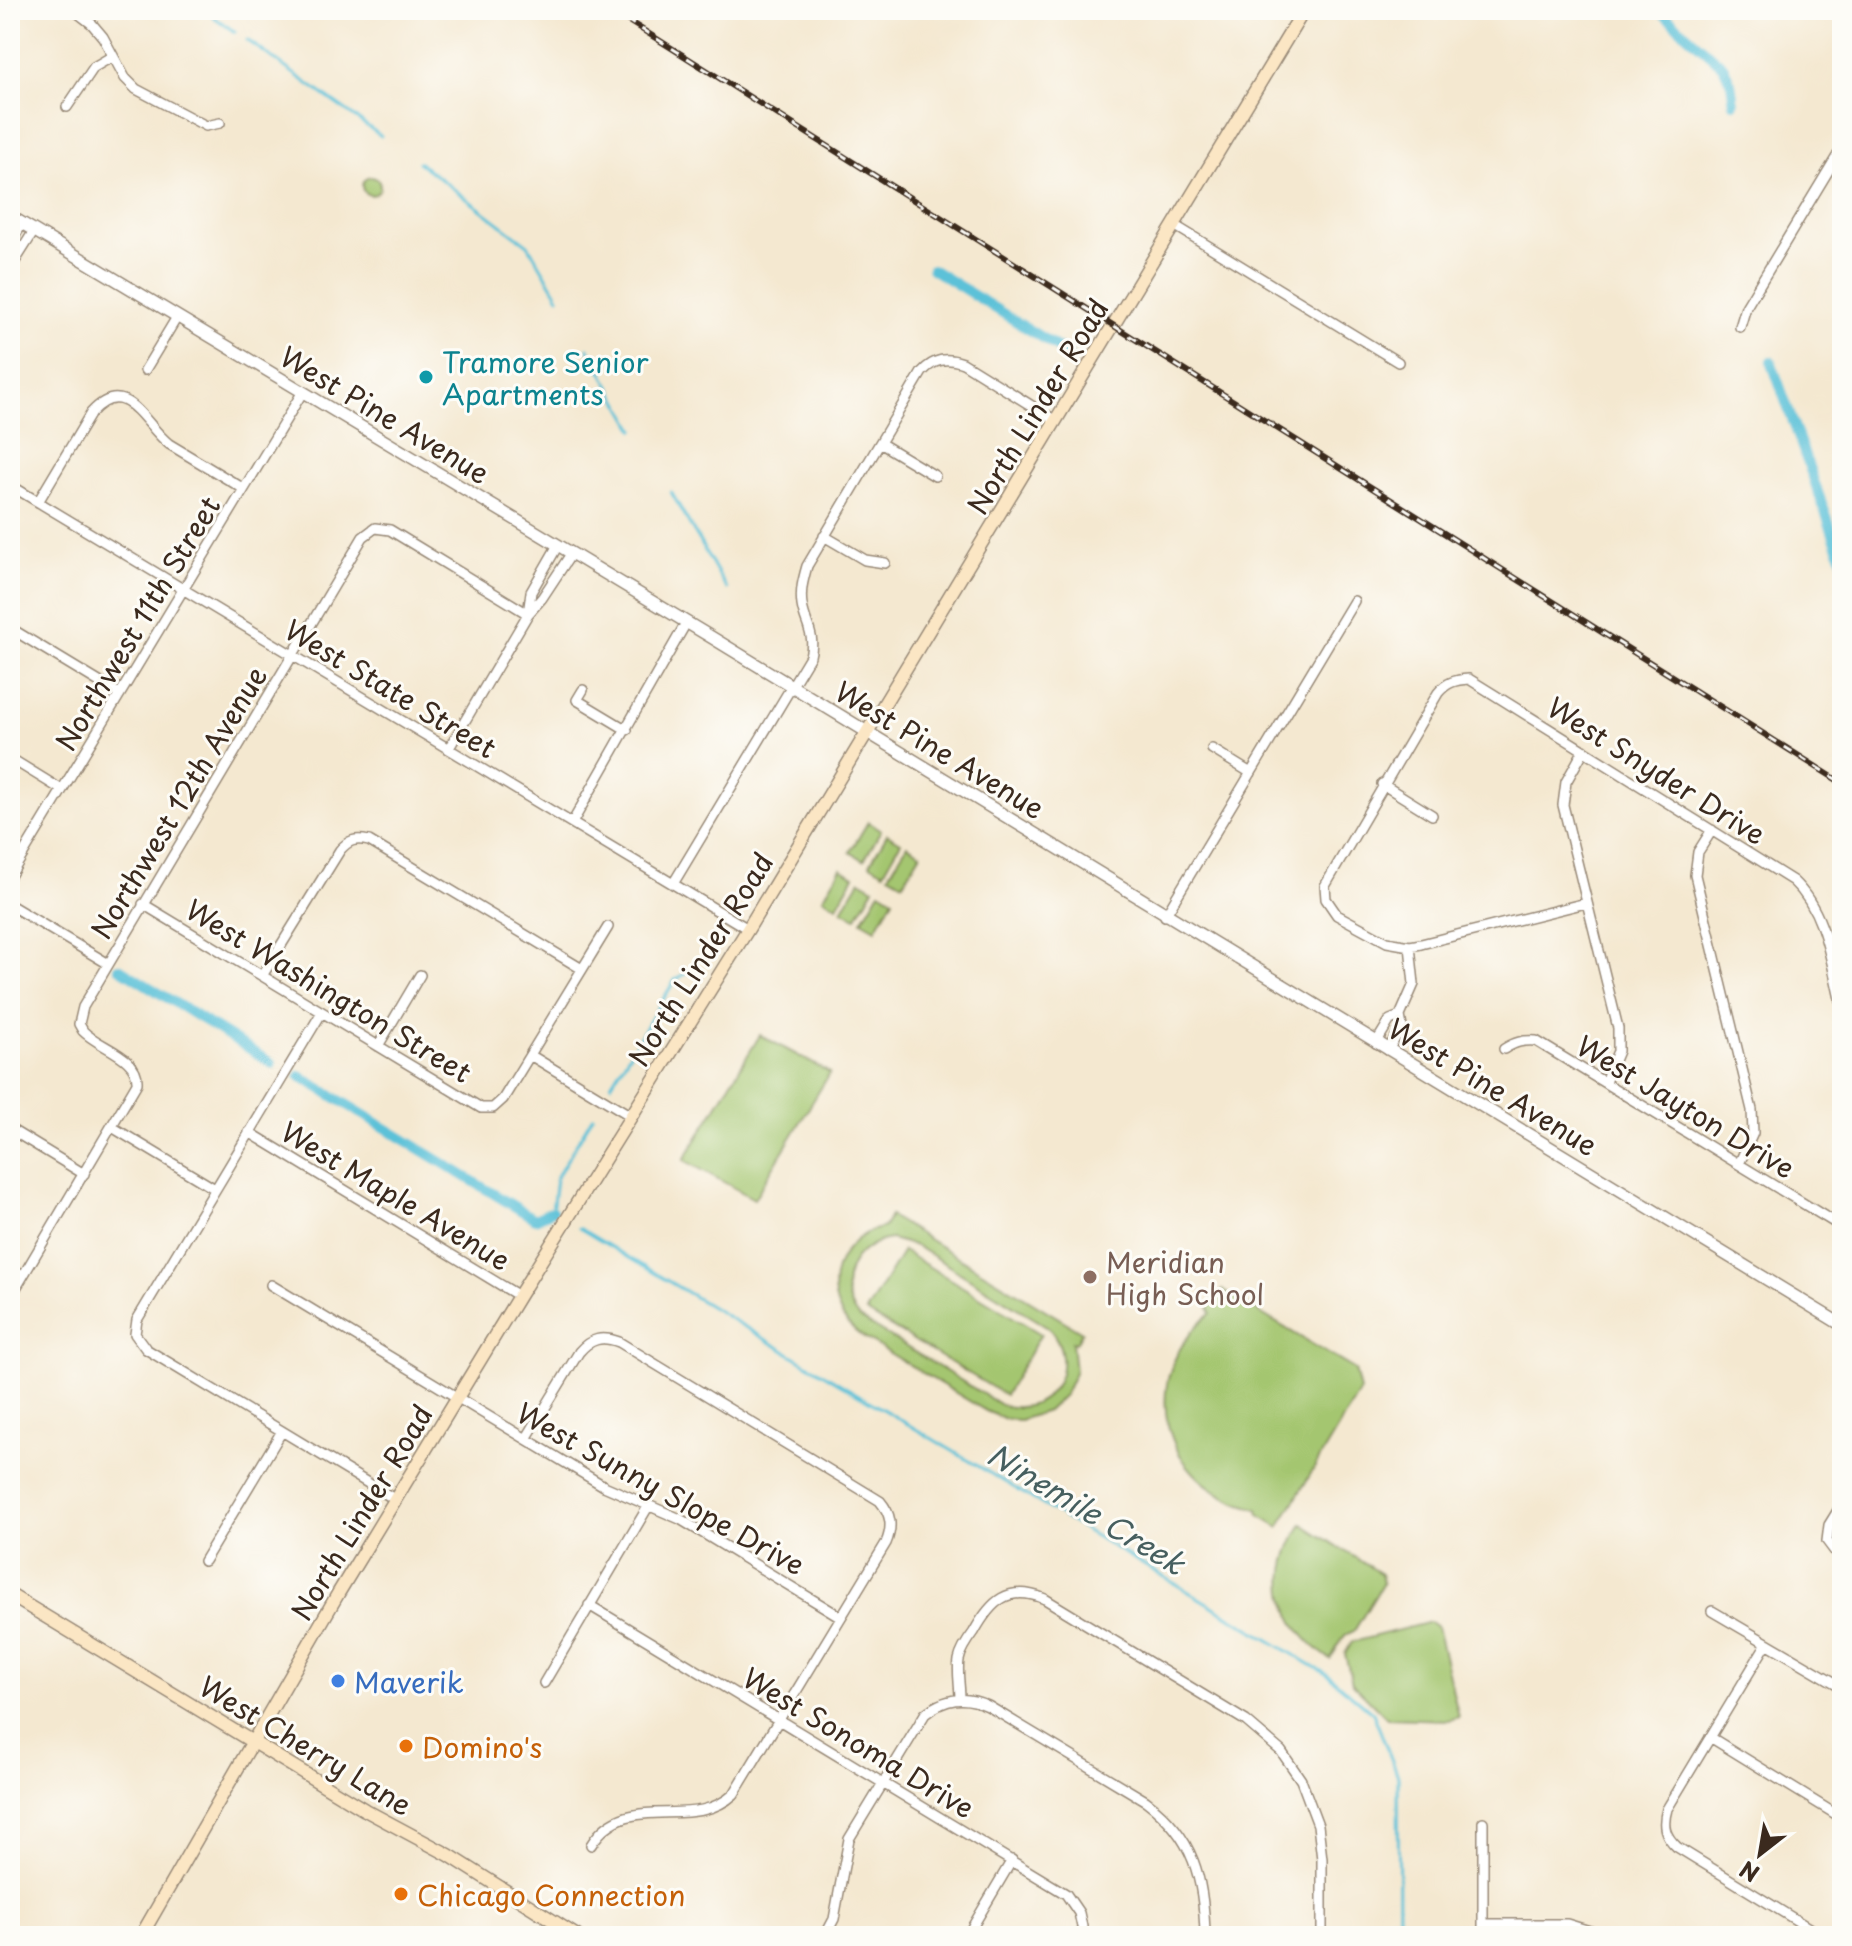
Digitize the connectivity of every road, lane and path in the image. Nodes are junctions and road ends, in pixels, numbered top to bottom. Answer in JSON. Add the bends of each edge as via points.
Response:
{"nodes":[{"id":1,"x":74,"y":10,"type":"edge"},
{"id":2,"x":1304,"y":10,"type":"edge"},
{"id":3,"x":113,"y":56,"type":"junction"},
{"id":4,"x":67,"y":107,"type":"dead end"},
{"id":5,"x":220,"y":123,"type":"dead end"},
{"id":6,"x":1842,"y":148,"type":"edge"},
{"id":7,"x":10,"y":216,"type":"edge"},
{"id":8,"x":22,"y":224,"type":"junction"},
{"id":9,"x":1174,"y":225,"type":"junction"},
{"id":10,"x":34,"y":231,"type":"junction"},
{"id":11,"x":10,"y":244,"type":"edge"},
{"id":12,"x":10,"y":269,"type":"edge"},
{"id":13,"x":177,"y":317,"type":"junction"},
{"id":14,"x":1740,"y":327,"type":"dead end"},
{"id":15,"x":1398,"y":362,"type":"dead end"},
{"id":16,"x":145,"y":370,"type":"dead end"},
{"id":17,"x":302,"y":393,"type":"junction"},
{"id":18,"x":1056,"y":421,"type":"junction"},
{"id":19,"x":880,"y":443,"type":"junction"},
{"id":20,"x":935,"y":476,"type":"dead end"},
{"id":21,"x":10,"y":485,"type":"edge"},
{"id":22,"x":244,"y":489,"type":"junction"},
{"id":23,"x":38,"y":502,"type":"junction"},
{"id":24,"x":824,"y":536,"type":"junction"},
{"id":25,"x":558,"y":545,"type":"junction"},
{"id":26,"x":571,"y":554,"type":"junction"},
{"id":27,"x":885,"y":563,"type":"dead end"},
{"id":28,"x":183,"y":589,"type":"junction"},
{"id":29,"x":1354,"y":601,"type":"dead end"},
{"id":30,"x":528,"y":614,"type":"junction"},
{"id":31,"x":686,"y":623,"type":"junction"},
{"id":32,"x":10,"y":628,"type":"edge"},
{"id":33,"x":814,"y":643,"type":"junction"},
{"id":34,"x":825,"y":643,"type":"dead end"},
{"id":35,"x":291,"y":654,"type":"junction"},
{"id":36,"x":792,"y":687,"type":"junction"},
{"id":37,"x":583,"y":690,"type":"dead end"},
{"id":38,"x":119,"y":694,"type":"junction"},
{"id":39,"x":627,"y":730,"type":"junction"},
{"id":40,"x":868,"y":733,"type":"junction"},
{"id":41,"x":449,"y":748,"type":"junction"},
{"id":42,"x":1212,"y":749,"type":"dead end"},
{"id":43,"x":1584,"y":750,"type":"junction"},
{"id":44,"x":10,"y":758,"type":"edge"},
{"id":45,"x":1251,"y":773,"type":"junction"},
{"id":46,"x":1382,"y":784,"type":"junction"},
{"id":47,"x":62,"y":790,"type":"junction"},
{"id":48,"x":1432,"y":815,"type":"dead end"},
{"id":49,"x":572,"y":823,"type":"junction"},
{"id":50,"x":1712,"y":830,"type":"junction"},
{"id":51,"x":10,"y":876,"type":"edge"},
{"id":52,"x":673,"y":884,"type":"junction"},
{"id":53,"x":1586,"y":903,"type":"junction"},
{"id":54,"x":143,"y":904,"type":"junction"},
{"id":55,"x":10,"y":905,"type":"edge"},
{"id":56,"x":1165,"y":916,"type":"junction"},
{"id":57,"x":608,"y":927,"type":"dead end"},
{"id":58,"x":748,"y":929,"type":"junction"},
{"id":59,"x":1410,"y":946,"type":"junction"},
{"id":60,"x":107,"y":963,"type":"junction"},
{"id":61,"x":582,"y":969,"type":"junction"},
{"id":62,"x":420,"y":975,"type":"dead end"},
{"id":63,"x":262,"y":976,"type":"junction"},
{"id":64,"x":1842,"y":1007,"type":"edge"},
{"id":65,"x":322,"y":1012,"type":"junction"},
{"id":66,"x":1400,"y":1016,"type":"junction"},
{"id":67,"x":1376,"y":1043,"type":"junction"},
{"id":68,"x":378,"y":1046,"type":"junction"},
{"id":69,"x":1504,"y":1049,"type":"dead end"},
{"id":70,"x":1388,"y":1050,"type":"junction"},
{"id":71,"x":530,"y":1055,"type":"junction"},
{"id":72,"x":1605,"y":1082,"type":"junction"},
{"id":73,"x":631,"y":1116,"type":"junction"},
{"id":74,"x":112,"y":1127,"type":"junction"},
{"id":75,"x":10,"y":1129,"type":"edge"},
{"id":76,"x":249,"y":1132,"type":"junction"},
{"id":77,"x":1739,"y":1164,"type":"junction"},
{"id":78,"x":84,"y":1174,"type":"junction"},
{"id":79,"x":215,"y":1189,"type":"junction"},
{"id":80,"x":1842,"y":1227,"type":"edge"},
{"id":81,"x":10,"y":1268,"type":"edge"},
{"id":82,"x":22,"y":1275,"type":"junction"},
{"id":83,"x":271,"y":1285,"type":"dead end"},
{"id":84,"x":519,"y":1296,"type":"junction"},
{"id":85,"x":10,"y":1298,"type":"edge"},
{"id":86,"x":1842,"y":1325,"type":"edge"},
{"id":87,"x":459,"y":1398,"type":"junction"},
{"id":88,"x":282,"y":1431,"type":"junction"},
{"id":89,"x":526,"y":1439,"type":"junction"},
{"id":90,"x":396,"y":1500,"type":"junction"},
{"id":91,"x":1842,"y":1504,"type":"edge"},
{"id":92,"x":649,"y":1505,"type":"junction"},
{"id":93,"x":1842,"y":1557,"type":"edge"},
{"id":94,"x":204,"y":1561,"type":"dead end"},
{"id":95,"x":10,"y":1595,"type":"edge"},
{"id":96,"x":589,"y":1605,"type":"junction"},
{"id":97,"x":1712,"y":1611,"type":"dead end"},
{"id":98,"x":841,"y":1617,"type":"junction"},
{"id":99,"x":1767,"y":1643,"type":"junction"},
{"id":100,"x":544,"y":1683,"type":"dead end"},
{"id":101,"x":1842,"y":1687,"type":"edge"},
{"id":102,"x":960,"y":1699,"type":"junction"},
{"id":103,"x":779,"y":1720,"type":"junction"},
{"id":104,"x":1710,"y":1737,"type":"junction"},
{"id":105,"x":253,"y":1743,"type":"junction"},
{"id":106,"x":882,"y":1782,"type":"junction"},
{"id":107,"x":1842,"y":1818,"type":"edge"},
{"id":108,"x":1483,"y":1822,"type":"dead end"},
{"id":109,"x":591,"y":1845,"type":"dead end"},
{"id":110,"x":1012,"y":1860,"type":"junction"},
{"id":111,"x":1483,"y":1924,"type":"junction"},
{"id":112,"x":141,"y":1936,"type":"edge"},
{"id":113,"x":577,"y":1936,"type":"edge"},
{"id":114,"x":825,"y":1936,"type":"edge"},
{"id":115,"x":967,"y":1936,"type":"edge"},
{"id":116,"x":1084,"y":1936,"type":"edge"},
{"id":117,"x":1205,"y":1936,"type":"edge"},
{"id":118,"x":1322,"y":1936,"type":"edge"},
{"id":119,"x":1483,"y":1936,"type":"edge"},
{"id":120,"x":1606,"y":1936,"type":"edge"},
{"id":121,"x":1822,"y":1936,"type":"edge"}],
"edges":[{"from":1,"to":3,"type":"street","via":[[92,24]]},
{"from":2,"to":9,"type":"main road","name":"North Linder Road"},
{"from":3,"to":4,"type":"street","via":[[94,67]]},
{"from":3,"to":5,"type":"street","via":[[136,89],[206,126]]},
{"from":6,"to":14,"type":"street","via":[[1746,307]]},
{"from":7,"to":8,"type":"street","name":"West Pine Avenue"},
{"from":8,"to":10,"type":"street","name":"West Pine Avenue"},
{"from":8,"to":11,"type":"street"},
{"from":9,"to":15,"type":"street"},
{"from":9,"to":18,"type":"main road","name":"North Linder Road"},
{"from":10,"to":12,"type":"street"},
{"from":10,"to":13,"type":"street","name":"West Pine Avenue"},
{"from":13,"to":16,"type":"street"},
{"from":13,"to":17,"type":"street","name":"West Pine Avenue"},
{"from":17,"to":22,"type":"street","name":"Northwest 11th Street"},
{"from":17,"to":25,"type":"street","name":"West Pine Avenue"},
{"from":18,"to":19,"type":"street","via":[[963,363],[940,359],[922,372]]},
{"from":18,"to":40,"type":"main road","name":"North Linder Road"},
{"from":19,"to":20,"type":"street"},
{"from":19,"to":24,"type":"street"},
{"from":21,"to":23,"type":"street","name":"West State Street"},
{"from":22,"to":23,"type":"street","via":[[159,437],[131,403],[108,399],[91,413]]},
{"from":22,"to":28,"type":"street","name":"Northwest 11th Street"},
{"from":23,"to":28,"type":"street","name":"West State Street"},
{"from":24,"to":27,"type":"street","via":[[865,560]]},
{"from":24,"to":33,"type":"street","via":[[800,587]]},
{"from":25,"to":26,"type":"street","name":"West Pine Avenue"},
{"from":25,"to":30,"type":"street","via":[[531,592]]},
{"from":26,"to":30,"type":"street"},
{"from":26,"to":31,"type":"street","name":"West Pine Avenue"},
{"from":28,"to":35,"type":"street","name":"West State Street"},
{"from":28,"to":38,"type":"street","name":"Northwest 11th Street"},
{"from":29,"to":45,"type":"street"},
{"from":30,"to":35,"type":"street","name":"Northwest 12th Avenue","via":[[390,530],[375,528],[363,537]]},
{"from":30,"to":41,"type":"street"},
{"from":31,"to":36,"type":"street","name":"West Pine Avenue"},
{"from":31,"to":39,"type":"street"},
{"from":32,"to":38,"type":"street"},
{"from":33,"to":34,"type":"street"},
{"from":33,"to":36,"type":"street"},
{"from":35,"to":41,"type":"street","name":"West State Street"},
{"from":35,"to":54,"type":"street","name":"Northwest 12th Avenue"},
{"from":36,"to":40,"type":"street","name":"West Pine Avenue"},
{"from":36,"to":52,"type":"street"},
{"from":37,"to":39,"type":"street","via":[[577,700]]},
{"from":38,"to":47,"type":"street","name":"Northwest 11th Street"},
{"from":39,"to":49,"type":"street"},
{"from":40,"to":56,"type":"street","name":"West Pine Avenue"},
{"from":40,"to":58,"type":"main road","name":"North Linder Road"},
{"from":41,"to":49,"type":"street","name":"West State Street"},
{"from":42,"to":45,"type":"street"},
{"from":43,"to":46,"type":"street","name":"West Snyder Drive","via":[[1469,679],[1456,679],[1438,693]]},
{"from":43,"to":50,"type":"street","name":"West Snyder Drive"},
{"from":43,"to":53,"type":"street","via":[[1566,782],[1563,805]]},
{"from":44,"to":47,"type":"street"},
{"from":45,"to":56,"type":"street"},
{"from":46,"to":48,"type":"street"},
{"from":46,"to":59,"type":"street","via":[[1329,876],[1326,899],[1337,915],[1376,937]]},
{"from":47,"to":51,"type":"street","name":"Northwest 11th Street"},
{"from":49,"to":52,"type":"street","name":"West State Street"},
{"from":50,"to":64,"type":"street","name":"West Snyder Drive","via":[[1793,881],[1808,897],[1819,918]]},
{"from":50,"to":77,"type":"street","via":[[1698,852],[1695,875],[1752,1110],[1753,1133]]},
{"from":52,"to":58,"type":"street","name":"West State Street"},
{"from":53,"to":59,"type":"street"},
{"from":53,"to":72,"type":"street","via":[[1619,1039]]},
{"from":54,"to":60,"type":"street","name":"Northwest 12th Avenue"},
{"from":54,"to":63,"type":"street","name":"West Washington Street"},
{"from":55,"to":60,"type":"street"},
{"from":56,"to":67,"type":"street","name":"West Pine Avenue"},
{"from":57,"to":61,"type":"street"},
{"from":58,"to":73,"type":"main road","name":"North Linder Road"},
{"from":59,"to":66,"type":"street","via":[[1414,984]]},
{"from":60,"to":74,"type":"street","name":"Northwest 12th Avenue","via":[[79,1024],[89,1038],[138,1074],[135,1090]]},
{"from":61,"to":63,"type":"street","via":[[369,841],[352,839]]},
{"from":61,"to":71,"type":"street"},
{"from":62,"to":68,"type":"street"},
{"from":63,"to":65,"type":"street","name":"West Washington Street"},
{"from":65,"to":68,"type":"street","name":"West Washington Street"},
{"from":65,"to":76,"type":"street"},
{"from":66,"to":67,"type":"street","via":[[1390,1020]]},
{"from":66,"to":70,"type":"street","via":[[1402,1027]]},
{"from":67,"to":70,"type":"street","name":"West Pine Avenue"},
{"from":68,"to":71,"type":"street","name":"West Washington Street","via":[[481,1108],[493,1108],[503,1099]]},
{"from":69,"to":72,"type":"street","name":"West Jayton Drive","via":[[1513,1042],[1536,1041]]},
{"from":70,"to":86,"type":"street","name":"West Pine Avenue"},
{"from":71,"to":73,"type":"street"},
{"from":72,"to":77,"type":"street","name":"West Jayton Drive"},
{"from":73,"to":84,"type":"main road","name":"North Linder Road"},
{"from":74,"to":78,"type":"street"},
{"from":74,"to":79,"type":"street"},
{"from":75,"to":78,"type":"street"},
{"from":76,"to":79,"type":"street"},
{"from":76,"to":84,"type":"street","name":"West Maple Avenue"},
{"from":77,"to":80,"type":"street","name":"West Jayton Drive"},
{"from":78,"to":82,"type":"street"},
{"from":79,"to":88,"type":"street","via":[[137,1320],[135,1334],[146,1349]]},
{"from":81,"to":82,"type":"street"},
{"from":82,"to":85,"type":"street"},
{"from":83,"to":87,"type":"street","name":"West Sunny Slope Drive"},
{"from":84,"to":87,"type":"main road","name":"North Linder Road"},
{"from":87,"to":89,"type":"street","name":"West Sunny Slope Drive"},
{"from":87,"to":90,"type":"main road","name":"North Linder Road"},
{"from":88,"to":90,"type":"street"},
{"from":88,"to":94,"type":"street"},
{"from":89,"to":92,"type":"street","name":"West Sunny Slope Drive","via":[[604,1486]]},
{"from":89,"to":98,"type":"street","via":[[587,1343],[597,1338],[619,1342],[880,1501],[891,1521],[886,1543]]},
{"from":90,"to":105,"type":"main road","name":"North Linder Road"},
{"from":91,"to":93,"type":"street","via":[[1829,1525],[1827,1541]]},
{"from":92,"to":96,"type":"street"},
{"from":92,"to":98,"type":"street","name":"West Sunny Slope Drive"},
{"from":95,"to":105,"type":"main road","name":"West Cherry Lane"},
{"from":96,"to":100,"type":"street"},
{"from":96,"to":103,"type":"street","name":"West Sonoma Drive"},
{"from":97,"to":99,"type":"street"},
{"from":98,"to":103,"type":"street"},
{"from":99,"to":101,"type":"street"},
{"from":99,"to":104,"type":"street"},
{"from":102,"to":106,"type":"street","via":[[944,1701],[925,1714]]},
{"from":102,"to":117,"type":"street","via":[[988,1706],[1164,1816],[1196,1864]]},
{"from":102,"to":118,"type":"street","via":[[962,1651],[991,1605],[1011,1594],[1033,1594],[1246,1721],[1281,1751],[1301,1780],[1318,1825]]},
{"from":103,"to":106,"type":"street","name":"West Sonoma Drive"},
{"from":103,"to":109,"type":"street","via":[[725,1802],[705,1811],[656,1811],[614,1820]]},
{"from":104,"to":107,"type":"street"},
{"from":104,"to":121,"type":"street","via":[[1667,1809],[1665,1832],[1677,1847]]},
{"from":105,"to":112,"type":"main road","name":"North Linder Road"},
{"from":105,"to":113,"type":"main road","name":"West Cherry Lane","via":[[449,1855]]},
{"from":106,"to":110,"type":"street","name":"West Sonoma Drive"},
{"from":106,"to":114,"type":"street","via":[[849,1839],[834,1919]]},
{"from":108,"to":111,"type":"street"},
{"from":110,"to":115,"type":"street"},
{"from":110,"to":116,"type":"street","name":"West Sonoma Drive","via":[[1066,1894],[1079,1913]]},
{"from":111,"to":119,"type":"street"},
{"from":111,"to":120,"type":"street","via":[[1567,1924]]}]}
